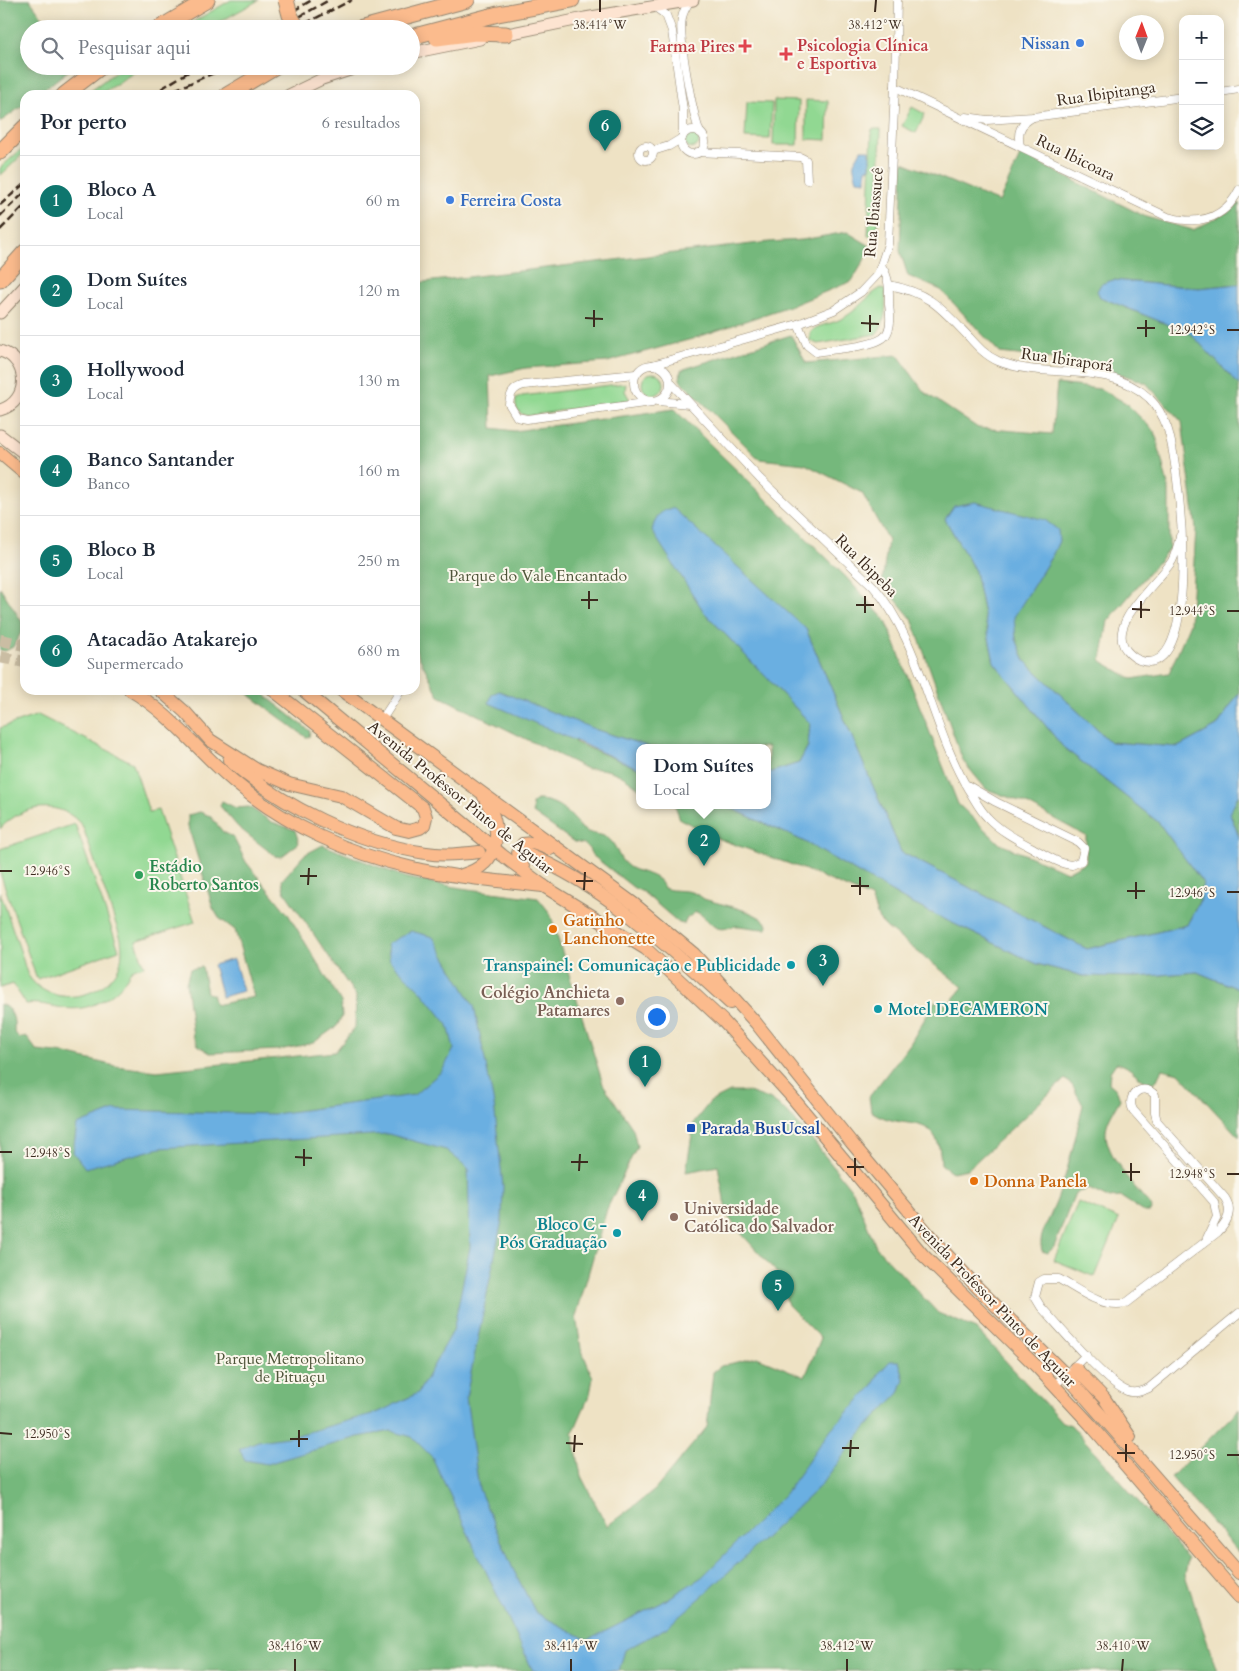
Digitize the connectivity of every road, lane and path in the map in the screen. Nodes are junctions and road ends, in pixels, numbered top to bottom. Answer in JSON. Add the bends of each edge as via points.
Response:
{"nodes":[{"id":1,"x":286,"y":0,"type":"edge"},
{"id":2,"x":467,"y":0,"type":"edge"},
{"id":3,"x":572,"y":0,"type":"edge"},
{"id":4,"x":692,"y":0,"type":"edge"},
{"id":5,"x":897,"y":0,"type":"edge"},
{"id":6,"x":198,"y":2,"type":"edge"},
{"id":7,"x":653,"y":6,"type":"junction"},
{"id":8,"x":171,"y":20,"type":"edge"},
{"id":9,"x":293,"y":20,"type":"edge"},
{"id":10,"x":393,"y":20,"type":"edge"},
{"id":11,"x":506,"y":34,"type":"junction"},
{"id":12,"x":420,"y":35,"type":"edge"},
{"id":13,"x":420,"y":41,"type":"edge"},
{"id":14,"x":420,"y":51,"type":"edge"},
{"id":15,"x":90,"y":75,"type":"edge"},
{"id":16,"x":261,"y":75,"type":"edge"},
{"id":17,"x":334,"y":75,"type":"edge"},
{"id":18,"x":895,"y":87,"type":"junction"},
{"id":19,"x":1239,"y":89,"type":"edge"},
{"id":20,"x":71,"y":90,"type":"edge"},
{"id":21,"x":235,"y":90,"type":"edge"},
{"id":22,"x":299,"y":90,"type":"edge"},
{"id":23,"x":1224,"y":91,"type":"edge"},
{"id":24,"x":1179,"y":98,"type":"edge"},
{"id":25,"x":954,"y":115,"type":"junction"},
{"id":26,"x":1033,"y":117,"type":"junction"},
{"id":27,"x":20,"y":132,"type":"edge"},
{"id":28,"x":702,"y":136,"type":"junction"},
{"id":29,"x":682,"y":137,"type":"junction"},
{"id":30,"x":668,"y":146,"type":"junction"},
{"id":31,"x":1020,"y":146,"type":"junction"},
{"id":32,"x":684,"y":150,"type":"junction"},
{"id":33,"x":653,"y":151,"type":"dead end"},
{"id":34,"x":0,"y":152,"type":"edge"},
{"id":35,"x":698,"y":152,"type":"junction"},
{"id":36,"x":718,"y":152,"type":"junction"},
{"id":37,"x":807,"y":180,"type":"dead end"},
{"id":38,"x":1239,"y":190,"type":"edge"},
{"id":39,"x":20,"y":258,"type":"edge"},
{"id":40,"x":882,"y":267,"type":"junction"},
{"id":41,"x":0,"y":280,"type":"edge"},
{"id":42,"x":889,"y":285,"type":"junction"},
{"id":43,"x":20,"y":291,"type":"edge"},
{"id":44,"x":0,"y":313,"type":"edge"},
{"id":45,"x":798,"y":324,"type":"junction"},
{"id":46,"x":0,"y":351,"type":"edge"},
{"id":47,"x":687,"y":357,"type":"junction"},
{"id":48,"x":652,"y":365,"type":"junction"},
{"id":49,"x":20,"y":370,"type":"edge"},
{"id":50,"x":666,"y":372,"type":"junction"},
{"id":51,"x":636,"y":374,"type":"junction"},
{"id":52,"x":670,"y":382,"type":"junction"},
{"id":53,"x":20,"y":392,"type":"edge"},
{"id":54,"x":655,"y":401,"type":"junction"},
{"id":55,"x":689,"y":404,"type":"junction"},
{"id":56,"x":0,"y":410,"type":"edge"},
{"id":57,"x":0,"y":435,"type":"edge"},
{"id":58,"x":20,"y":450,"type":"edge"},
{"id":59,"x":0,"y":453,"type":"edge"},
{"id":60,"x":20,"y":470,"type":"edge"},
{"id":61,"x":1180,"y":536,"type":"junction"},
{"id":62,"x":137,"y":695,"type":"edge"},
{"id":63,"x":166,"y":695,"type":"edge"},
{"id":64,"x":279,"y":695,"type":"edge"},
{"id":65,"x":309,"y":695,"type":"edge"},
{"id":66,"x":347,"y":695,"type":"edge"},
{"id":67,"x":352,"y":695,"type":"edge"},
{"id":68,"x":398,"y":695,"type":"edge"},
{"id":69,"x":361,"y":706,"type":"junction"},
{"id":70,"x":381,"y":721,"type":"junction"},
{"id":71,"x":210,"y":740,"type":"junction"},
{"id":72,"x":966,"y":784,"type":"junction"},
{"id":73,"x":483,"y":796,"type":"junction"},
{"id":74,"x":492,"y":817,"type":"junction"},
{"id":75,"x":460,"y":819,"type":"junction"},
{"id":76,"x":494,"y":849,"type":"junction"},
{"id":77,"x":479,"y":852,"type":"dead end"},
{"id":78,"x":529,"y":856,"type":"dead end"},
{"id":79,"x":568,"y":857,"type":"junction"},
{"id":80,"x":524,"y":871,"type":"junction"},
{"id":81,"x":460,"y":876,"type":"junction"},
{"id":82,"x":545,"y":887,"type":"junction"},
{"id":83,"x":756,"y":1024,"type":"junction"},
{"id":84,"x":1207,"y":1238,"type":"junction"},
{"id":85,"x":1239,"y":1313,"type":"edge"},
{"id":86,"x":1086,"y":1355,"type":"junction"},
{"id":87,"x":1098,"y":1367,"type":"junction"},
{"id":88,"x":1070,"y":1371,"type":"junction"},
{"id":89,"x":1086,"y":1379,"type":"junction"},
{"id":90,"x":1054,"y":1386,"type":"junction"},
{"id":91,"x":1154,"y":1474,"type":"junction"},
{"id":92,"x":1239,"y":1573,"type":"edge"},
{"id":93,"x":1239,"y":1597,"type":"edge"}],
"edges":[{"from":1,"to":9,"type":"highway","bridge":true},
{"from":2,"to":10,"type":"highway"},
{"from":3,"to":12,"type":"highway","via":[[498,14]]},
{"from":4,"to":7,"type":"main road"},
{"from":4,"to":28,"type":"street","via":[[684,10],[681,29],[692,107]]},
{"from":5,"to":18,"type":"street","name":"Rua Ibiassucê"},
{"from":6,"to":8,"type":"highway"},
{"from":7,"to":11,"type":"main road"},
{"from":7,"to":29,"type":"street","via":[[666,15],[672,31],[683,110]]},
{"from":11,"to":13,"type":"highway","via":[[475,33]]},
{"from":11,"to":14,"type":"main road"},
{"from":15,"to":20,"type":"highway"},
{"from":16,"to":21,"type":"highway"},
{"from":17,"to":22,"type":"main road"},
{"from":18,"to":25,"type":"street","name":"Rua Ibicoara"},
{"from":18,"to":40,"type":"street","name":"Rua Ibiassucê","via":[[888,244]]},
{"from":19,"to":23,"type":"street"},
{"from":24,"to":26,"type":"street","name":"Rua Ibipitanga"},
{"from":25,"to":26,"type":"street","name":"Rua Ibipitanga","via":[[987,120]]},
{"from":25,"to":31,"type":"street","name":"Rua Ibicoara"},
{"from":26,"to":31,"type":"street","via":[[1021,126]]},
{"from":27,"to":34,"type":"highway"},
{"from":28,"to":29,"type":"street","via":[[693,130]]},
{"from":28,"to":35,"type":"street","via":[[703,147]]},
{"from":28,"to":36,"type":"street"},
{"from":29,"to":30,"type":"street"},
{"from":29,"to":32,"type":"street"},
{"from":30,"to":32,"type":"street"},
{"from":30,"to":33,"type":"street"},
{"from":31,"to":38,"type":"street","name":"Rua Ibicoara","via":[[1182,221],[1206,220],[1216,216]]},
{"from":32,"to":35,"type":"street","via":[[691,154]]},
{"from":35,"to":36,"type":"street"},
{"from":36,"to":37,"type":"street","via":[[803,158],[807,164]]},
{"from":39,"to":41,"type":"highway"},
{"from":40,"to":42,"type":"street"},
{"from":40,"to":45,"type":"street","name":"Rua Ibiassucê","via":[[873,281],[853,298],[834,310]]},
{"from":42,"to":45,"type":"street","via":[[889,328],[876,342],[816,352],[807,345]]},
{"from":42,"to":61,"type":"street","name":"Rua Ibiraporá","via":[[931,300],[995,360],[1029,368],[1105,375],[1124,382],[1150,400],[1161,412],[1172,446]]},
{"from":43,"to":44,"type":"main road"},
{"from":45,"to":47,"type":"street","name":"Rua Ibiassucê"},
{"from":46,"to":49,"type":"main road","via":[[12,356]]},
{"from":47,"to":48,"type":"street","name":"Rua Ibiassucê"},
{"from":47,"to":50,"type":"street","name":"Rua Ibiassucê","via":[[674,363]]},
{"from":48,"to":50,"type":"street"},
{"from":48,"to":51,"type":"street"},
{"from":50,"to":52,"type":"street"},
{"from":51,"to":54,"type":"street","via":[[637,394]]},
{"from":51,"to":54,"type":"street","via":[[524,385],[514,389],[510,396],[510,410],[517,417],[528,419]]},
{"from":52,"to":54,"type":"street","via":[[667,393]]},
{"from":52,"to":55,"type":"street","name":"Rua Ibipeba"},
{"from":53,"to":56,"type":"main road","via":[[8,408]]},
{"from":54,"to":55,"type":"street"},
{"from":55,"to":72,"type":"street","name":"Rua Ibipeba","via":[[760,479],[888,603],[904,635],[955,768]]},
{"from":57,"to":58,"type":"main road"},
{"from":59,"to":60,"type":"main road"},
{"from":61,"to":61,"type":"street","name":"Rua Ibiraporá","via":[[1183,585],[1172,644],[1158,659],[1141,661],[1121,644],[1122,625],[1171,562]]},
{"from":62,"to":81,"type":"main road","via":[[158,709],[237,784],[300,828],[381,860]]},
{"from":63,"to":71,"type":"main road"},
{"from":64,"to":71,"type":"main road","via":[[424,808],[424,825],[409,831],[396,828],[341,796],[288,784],[257,770]]},
{"from":65,"to":75,"type":"main road","name":"Avenida Professor Pinto de Aguiar"},
{"from":66,"to":69,"type":"main road","name":"Avenida Professor Pinto de Aguiar"},
{"from":67,"to":69,"type":"main road"},
{"from":68,"to":70,"type":"street"},
{"from":69,"to":70,"type":"main road","name":"Avenida Professor Pinto de Aguiar"},
{"from":70,"to":73,"type":"main road","name":"Avenida Professor Pinto de Aguiar"},
{"from":71,"to":77,"type":"main road","via":[[245,773],[276,796],[350,832],[427,854]]},
{"from":72,"to":72,"type":"street","name":"Rua Ibipeba","via":[[987,817],[1014,838],[1066,865],[1081,861],[1084,848],[1078,842]]},
{"from":73,"to":74,"type":"main road"},
{"from":73,"to":79,"type":"main road","name":"Avenida Professor Pinto de Aguiar"},
{"from":74,"to":75,"type":"main road","via":[[485,826]]},
{"from":74,"to":76,"type":"main road"},
{"from":75,"to":76,"type":"main road","name":"Avenida Professor Pinto de Aguiar"},
{"from":76,"to":80,"type":"main road","name":"Avenida Professor Pinto de Aguiar"},
{"from":76,"to":81,"type":"main road","via":[[493,855],[482,866]]},
{"from":78,"to":83,"type":"main road","via":[[562,870],[634,919]]},
{"from":79,"to":80,"type":"main road","via":[[538,844],[523,844],[518,853]]},
{"from":79,"to":83,"type":"main road","name":"Avenida Professor Pinto de Aguiar","via":[[675,937],[723,984]]},
{"from":80,"to":82,"type":"main road","name":"Avenida Professor Pinto de Aguiar"},
{"from":81,"to":82,"type":"main road"},
{"from":82,"to":90,"type":"main road","name":"Avenida Professor Pinto de Aguiar","via":[[646,949],[724,1021],[792,1097],[923,1255]]},
{"from":83,"to":88,"type":"main road","name":"Avenida Professor Pinto de Aguiar","via":[[936,1243],[972,1282]]},
{"from":84,"to":84,"type":"street","via":[[1221,1229],[1229,1214],[1229,1204],[1157,1121],[1155,1095],[1149,1090],[1140,1090],[1130,1100],[1133,1110],[1214,1202],[1217,1217]]},
{"from":84,"to":86,"type":"street","via":[[1126,1303],[1104,1303],[1059,1279],[1039,1282],[1035,1290],[1037,1302]]},
{"from":85,"to":87,"type":"street","via":[[1142,1391],[1122,1389]]},
{"from":86,"to":87,"type":"street"},
{"from":86,"to":88,"type":"street"},
{"from":87,"to":89,"type":"street"},
{"from":88,"to":89,"type":"main road"},
{"from":88,"to":90,"type":"street"},
{"from":88,"to":91,"type":"main road","name":"Avenida Professor Pinto de Aguiar"},
{"from":89,"to":91,"type":"main road","via":[[1104,1398]]},
{"from":90,"to":93,"type":"main road","name":"Avenida Professor Pinto de Aguiar"},
{"from":91,"to":92,"type":"main road","name":"Avenida Professor Pinto de Aguiar"}]}
